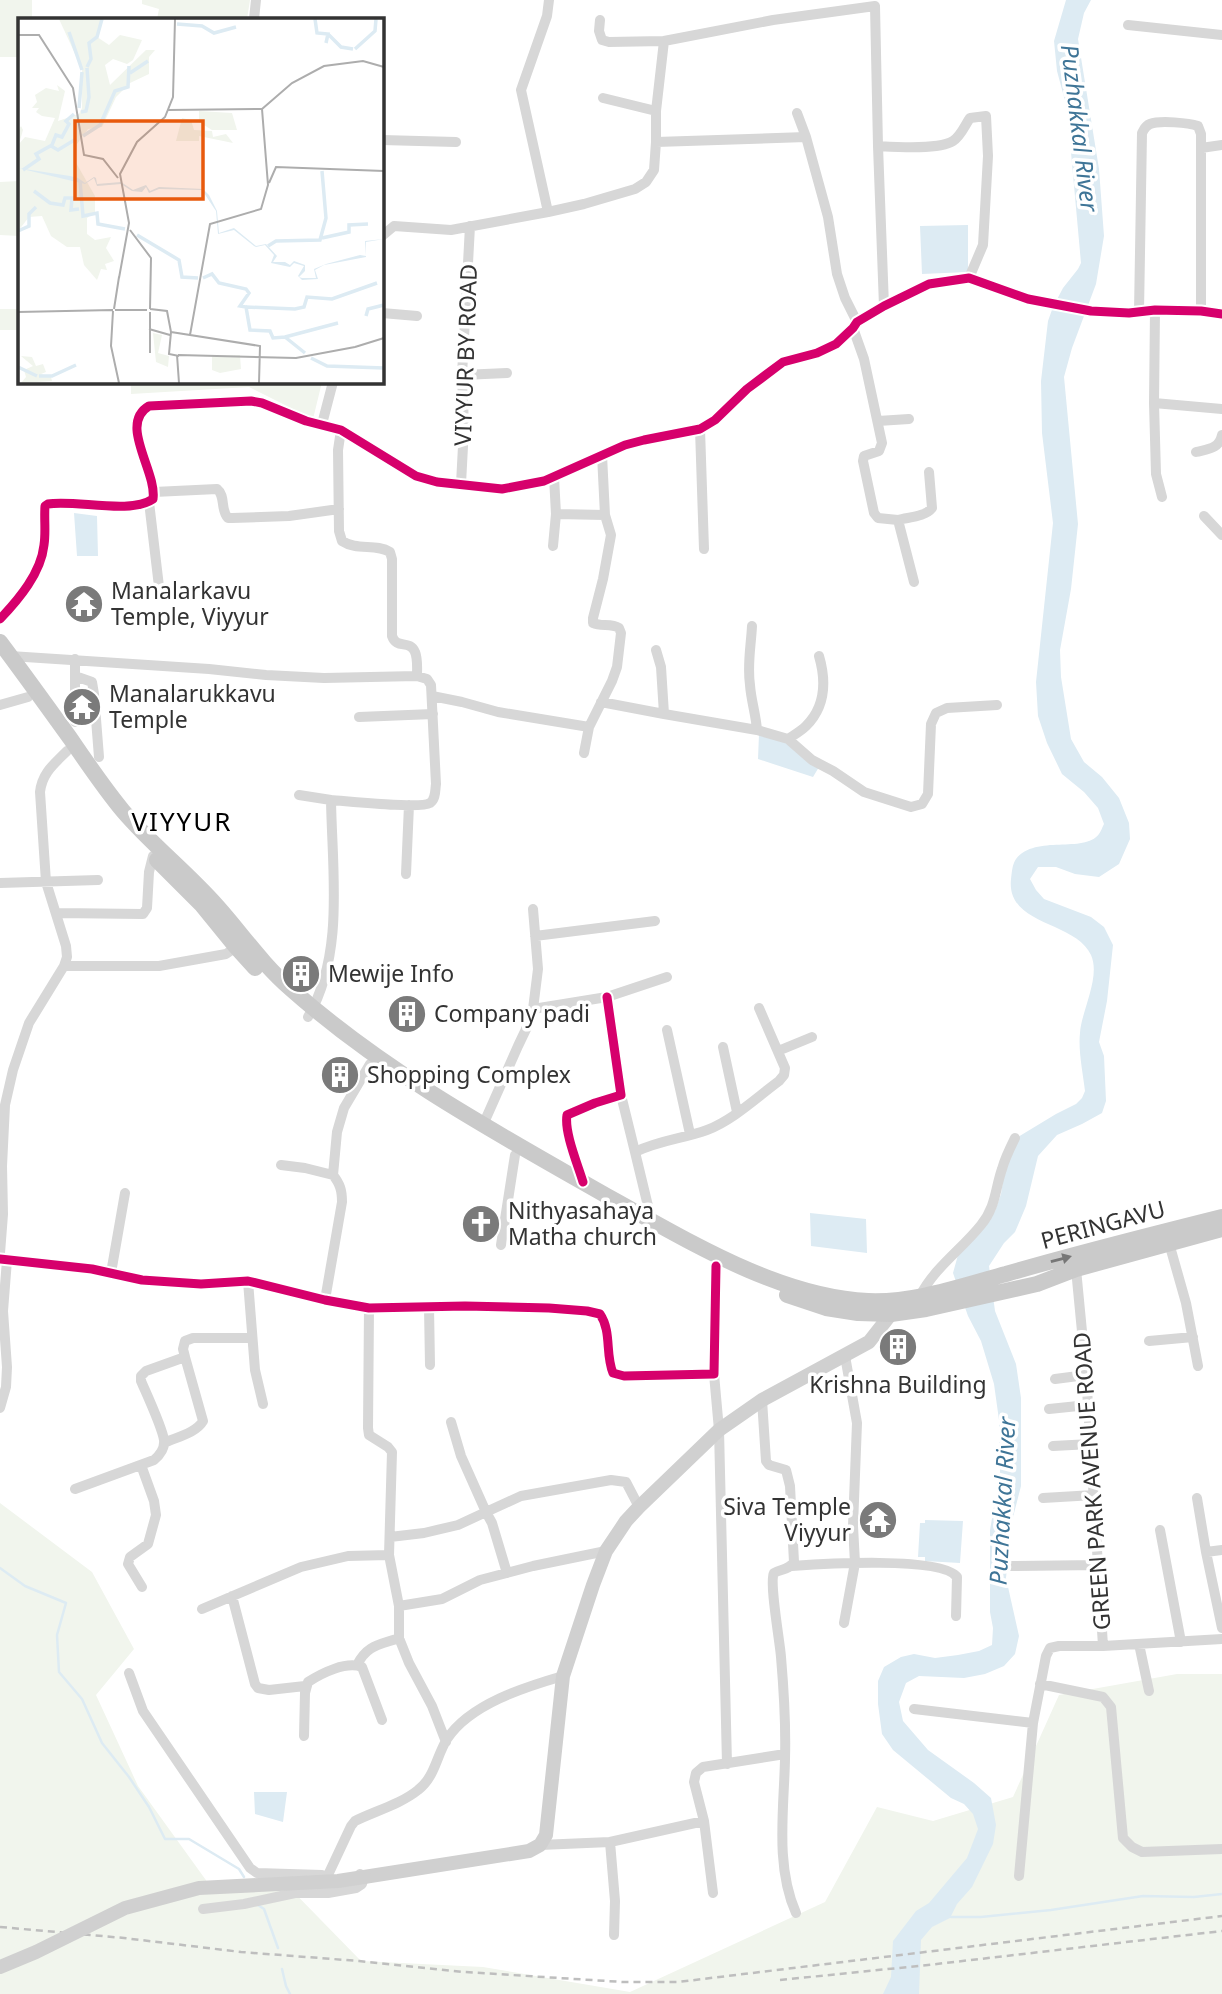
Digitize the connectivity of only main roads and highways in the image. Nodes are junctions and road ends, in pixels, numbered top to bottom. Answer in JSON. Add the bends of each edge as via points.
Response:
{"nodes":[{"id":1,"x":2,"y":648,"type":"edge"},
{"id":2,"x":310,"y":1012,"type":"junction"},
{"id":3,"x":1222,"y":1217,"type":"edge"},
{"id":4,"x":1222,"y":1229,"type":"edge"},
{"id":5,"x":998,"y":1285,"type":"junction"},
{"id":6,"x":954,"y":1299,"type":"junction"},
{"id":7,"x":890,"y":1308,"type":"junction"},
{"id":8,"x":0,"y":1968,"type":"edge"}],
"edges":[{"from":1,"to":2,"type":"main road","via":[[125,813],[220,909]]},
{"from":1,"to":2,"type":"main road","via":[[28,697],[120,821],[280,994]]},
{"from":2,"to":7,"type":"main road","via":[[484,1125],[728,1260],[802,1289]]},
{"from":2,"to":7,"type":"main road","via":[[370,1064],[438,1111],[716,1266],[826,1308],[858,1313]]},
{"from":5,"to":3,"type":"main road","name":"PERINGAVU","one_way":true,"via":[[1131,1240]]},
{"from":4,"to":5,"type":"main road","via":[[1037,1284]]},
{"from":5,"to":6,"type":"main road"},
{"from":6,"to":7,"type":"main road"},
{"from":6,"to":7,"type":"main road","via":[[920,1296]]},
{"from":7,"to":8,"type":"main road","bridge":true,"via":[[869,1342],[762,1400],[719,1430],[639,1507],[606,1551],[564,1676],[546,1835],[540,1845],[529,1851],[338,1881],[199,1888],[125,1908]]}]}
